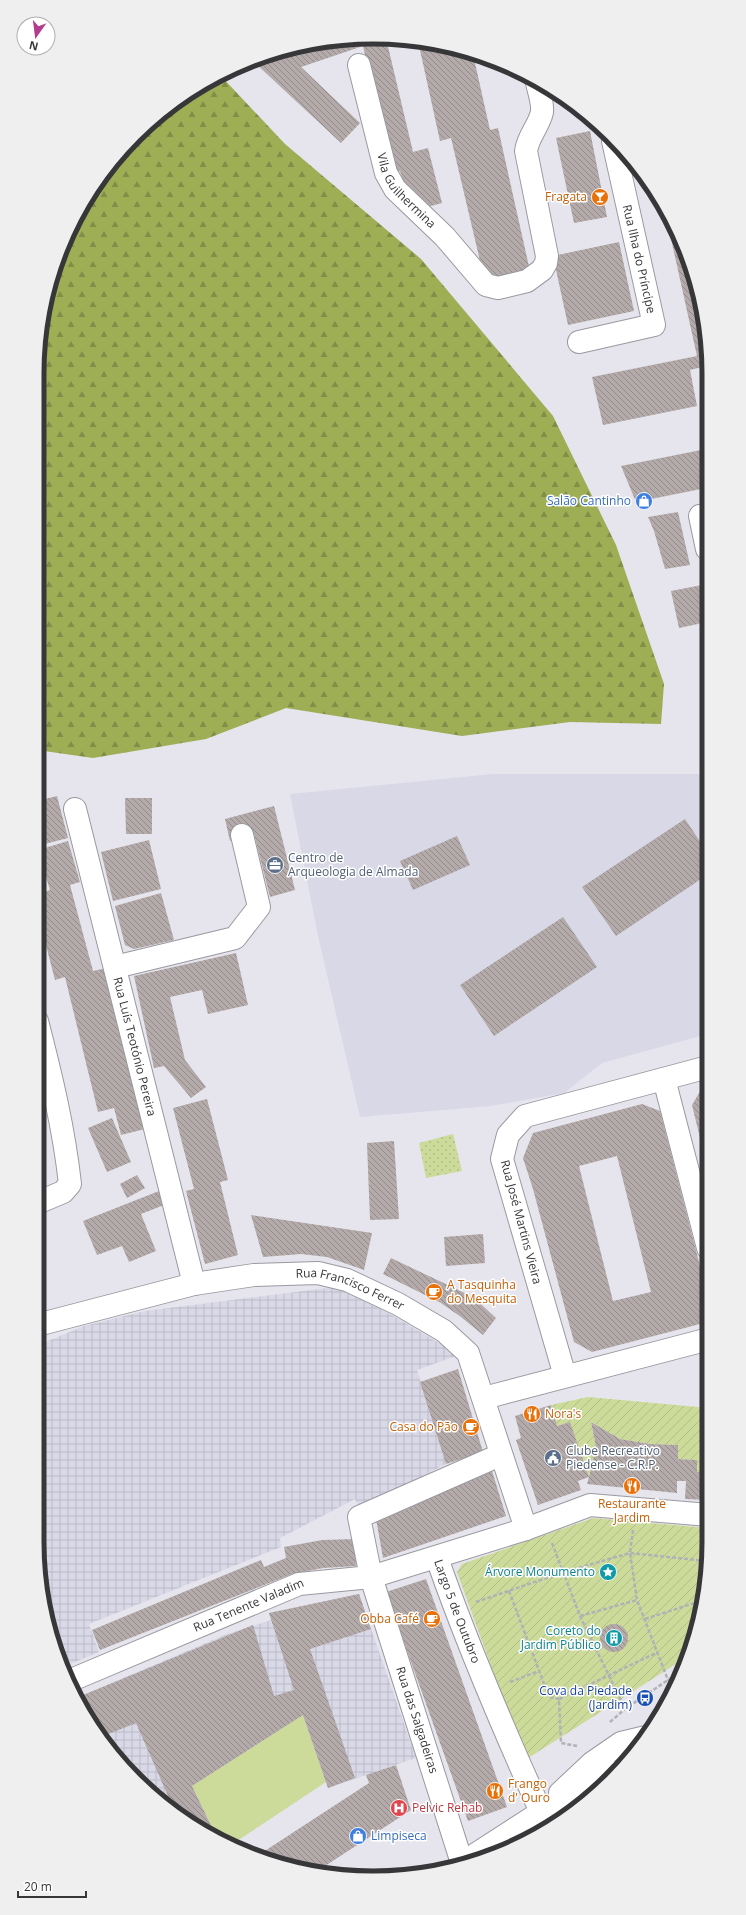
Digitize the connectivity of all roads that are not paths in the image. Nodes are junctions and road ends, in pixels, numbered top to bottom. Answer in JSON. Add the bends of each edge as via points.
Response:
{"nodes":[{"id":1,"x":359,"y":64,"type":"dead end"},
{"id":2,"x":538,"y":88,"type":"edge"},
{"id":3,"x":615,"y":150,"type":"edge"},
{"id":4,"x":579,"y":342,"type":"dead end"},
{"id":5,"x":702,"y":516,"type":"edge"},
{"id":6,"x":702,"y":525,"type":"edge"},
{"id":7,"x":75,"y":808,"type":"dead end"},
{"id":8,"x":242,"y":835,"type":"dead end"},
{"id":9,"x":115,"y":967,"type":"junction"},
{"id":10,"x":44,"y":1049,"type":"edge"},
{"id":11,"x":702,"y":1069,"type":"edge"},
{"id":12,"x":664,"y":1079,"type":"junction"},
{"id":13,"x":44,"y":1200,"type":"edge"},
{"id":14,"x":702,"y":1225,"type":"edge"},
{"id":15,"x":194,"y":1284,"type":"junction"},
{"id":16,"x":44,"y":1323,"type":"edge"},
{"id":17,"x":702,"y":1341,"type":"edge"},
{"id":18,"x":565,"y":1376,"type":"junction"},
{"id":19,"x":484,"y":1398,"type":"junction"},
{"id":20,"x":500,"y":1455,"type":"junction"},
{"id":21,"x":702,"y":1515,"type":"edge"},
{"id":22,"x":535,"y":1526,"type":"junction"},
{"id":23,"x":437,"y":1558,"type":"junction"},
{"id":24,"x":371,"y":1577,"type":"junction"},
{"id":25,"x":74,"y":1679,"type":"edge"},
{"id":26,"x":636,"y":1739,"type":"edge"},
{"id":27,"x":605,"y":1776,"type":"edge"},
{"id":28,"x":541,"y":1812,"type":"junction"},
{"id":29,"x":473,"y":1856,"type":"edge"},
{"id":30,"x":459,"y":1860,"type":"edge"}],
"edges":[{"from":1,"to":2,"type":"street","name":"Vila Guilhermina","via":[[386,173],[392,186],[445,237],[484,283],[498,288],[527,281],[539,273],[546,263],[547,256],[526,151],[528,140],[542,110]]},
{"from":3,"to":4,"type":"street","name":"Rua Ilha do Príncipe","via":[[654,325]]},
{"from":5,"to":6,"type":"street"},
{"from":7,"to":9,"type":"street","name":"Rua Luís Teotónio Pereira"},
{"from":8,"to":9,"type":"street","via":[[259,907],[235,938]]},
{"from":9,"to":15,"type":"street","name":"Rua Luís Teotónio Pereira"},
{"from":10,"to":13,"type":"street","via":[[53,1084],[70,1184],[63,1192]]},
{"from":11,"to":12,"type":"street","name":"Rua José Martins Vieira"},
{"from":12,"to":14,"type":"street"},
{"from":12,"to":18,"type":"street","name":"Rua José Martins Vieira","via":[[525,1116],[508,1135],[502,1159]]},
{"from":15,"to":16,"type":"street","name":"Rua Francisco Ferrer"},
{"from":15,"to":19,"type":"street","name":"Rua Francisco Ferrer","via":[[254,1275],[304,1273],[318,1273],[347,1280],[398,1304],[444,1331],[468,1353]]},
{"from":17,"to":18,"type":"street"},
{"from":18,"to":19,"type":"street"},
{"from":19,"to":20,"type":"street","name":"Rua Francisco Ferrer"},
{"from":20,"to":22,"type":"street","name":"Rua Francisco Ferrer"},
{"from":20,"to":24,"type":"street","name":"Rua das Salgadeiras","via":[[359,1517]]},
{"from":21,"to":22,"type":"street","name":"Largo 5 de Outubro","via":[[590,1505]]},
{"from":22,"to":23,"type":"street","name":"Largo 5 de Outubro"},
{"from":23,"to":24,"type":"street","name":"Rua Tenente Valadim"},
{"from":23,"to":28,"type":"street","name":"Largo 5 de Outubro","via":[[455,1610]]},
{"from":24,"to":25,"type":"street","name":"Rua Tenente Valadim","via":[[299,1584]]},
{"from":24,"to":30,"type":"street","name":"Rua das Salgadeiras"},
{"from":26,"to":28,"type":"street","via":[[621,1742],[592,1763]]},
{"from":27,"to":28,"type":"street"},
{"from":28,"to":29,"type":"street"}]}
